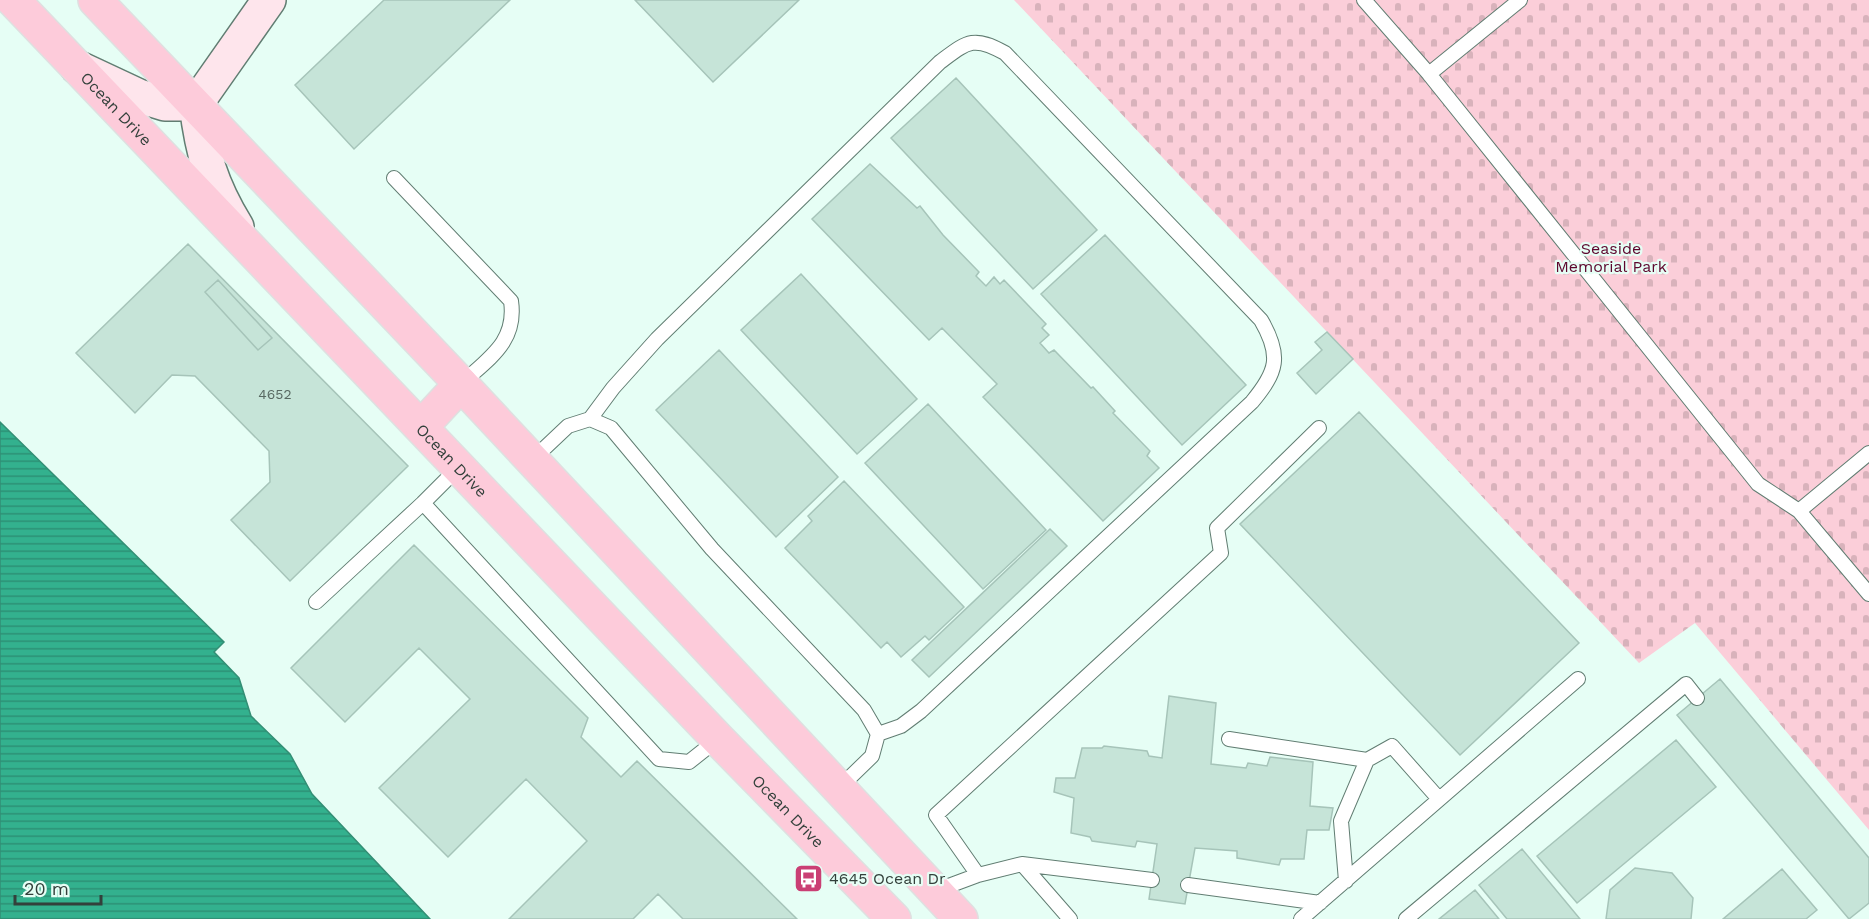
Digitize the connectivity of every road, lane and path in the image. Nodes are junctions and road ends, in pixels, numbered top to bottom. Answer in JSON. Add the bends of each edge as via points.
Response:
{"nodes":[{"id":1,"x":14,"y":0,"type":"edge"},
{"id":2,"x":95,"y":0,"type":"edge"},
{"id":3,"x":269,"y":0,"type":"edge"},
{"id":4,"x":1364,"y":0,"type":"edge"},
{"id":5,"x":1520,"y":0,"type":"edge"},
{"id":6,"x":77,"y":67,"type":"junction"},
{"id":7,"x":1428,"y":74,"type":"junction"},
{"id":8,"x":196,"y":104,"type":"junction"},
{"id":9,"x":394,"y":178,"type":"dead end"},
{"id":10,"x":245,"y":241,"type":"junction"},
{"id":11,"x":461,"y":384,"type":"junction"},
{"id":12,"x":590,"y":419,"type":"junction"},
{"id":13,"x":422,"y":426,"type":"junction"},
{"id":14,"x":1319,"y":428,"type":"dead end"},
{"id":15,"x":1869,"y":453,"type":"edge"},
{"id":16,"x":532,"y":460,"type":"junction"},
{"id":17,"x":460,"y":466,"type":"junction"},
{"id":18,"x":423,"y":503,"type":"junction"},
{"id":19,"x":1799,"y":511,"type":"junction"},
{"id":20,"x":1869,"y":594,"type":"edge"},
{"id":21,"x":316,"y":602,"type":"dead end"},
{"id":22,"x":1578,"y":679,"type":"dead end"},
{"id":23,"x":1697,"y":698,"type":"dead end"},
{"id":24,"x":878,"y":734,"type":"junction"},
{"id":25,"x":718,"y":739,"type":"junction"},
{"id":26,"x":1228,"y":739,"type":"dead end"},
{"id":27,"x":1367,"y":760,"type":"junction"},
{"id":28,"x":839,"y":788,"type":"junction"},
{"id":29,"x":1439,"y":799,"type":"junction"},
{"id":30,"x":1022,"y":864,"type":"junction"},
{"id":31,"x":978,"y":875,"type":"junction"},
{"id":32,"x":1152,"y":879,"type":"dead end"},
{"id":33,"x":1346,"y":880,"type":"junction"},
{"id":34,"x":1188,"y":885,"type":"dead end"},
{"id":35,"x":935,"y":891,"type":"junction"},
{"id":36,"x":1320,"y":903,"type":"junction"},
{"id":37,"x":893,"y":919,"type":"edge"},
{"id":38,"x":961,"y":919,"type":"edge"},
{"id":39,"x":1070,"y":919,"type":"edge"},
{"id":40,"x":1301,"y":919,"type":"edge"},
{"id":41,"x":1406,"y":919,"type":"edge"}],
"edges":[{"from":1,"to":6,"type":"main road","name":"Ocean Drive"},
{"from":2,"to":8,"type":"main road"},
{"from":3,"to":8,"type":"main road"},
{"from":4,"to":7,"type":"lane"},
{"from":5,"to":7,"type":"lane"},
{"from":6,"to":8,"type":"main road","via":[[139,96],[165,104]]},
{"from":6,"to":10,"type":"main road","name":"Ocean Drive"},
{"from":7,"to":19,"type":"lane","via":[[1758,484]]},
{"from":8,"to":10,"type":"main road","via":[[202,152],[221,201]]},
{"from":8,"to":11,"type":"main road"},
{"from":9,"to":11,"type":"lane","via":[[511,301],[514,318],[509,335]]},
{"from":10,"to":13,"type":"main road","name":"Ocean Drive"},
{"from":11,"to":13,"type":"main road"},
{"from":11,"to":16,"type":"main road"},
{"from":12,"to":16,"type":"lane","via":[[568,426]]},
{"from":12,"to":24,"type":"lane","via":[[610,428],[712,549],[864,710]]},
{"from":12,"to":24,"type":"lane","via":[[657,339],[940,62],[967,42],[986,42],[1005,53],[1261,320],[1273,340],[1276,363],[1268,383],[1252,402],[921,711],[901,726]]},
{"from":13,"to":17,"type":"main road","name":"Ocean Drive"},
{"from":14,"to":31,"type":"lane","via":[[1217,528],[1221,553],[936,815]]},
{"from":15,"to":19,"type":"lane"},
{"from":16,"to":28,"type":"main road"},
{"from":17,"to":18,"type":"lane"},
{"from":17,"to":25,"type":"main road","name":"Ocean Drive"},
{"from":18,"to":21,"type":"lane"},
{"from":18,"to":25,"type":"lane","via":[[659,759],[689,762]]},
{"from":19,"to":20,"type":"lane"},
{"from":22,"to":29,"type":"lane"},
{"from":23,"to":41,"type":"lane","via":[[1686,684]]},
{"from":24,"to":28,"type":"lane","via":[[872,756]]},
{"from":25,"to":37,"type":"main road","name":"Ocean Drive"},
{"from":26,"to":27,"type":"lane"},
{"from":27,"to":29,"type":"lane","via":[[1392,746]]},
{"from":27,"to":33,"type":"lane","via":[[1341,821]]},
{"from":28,"to":35,"type":"main road"},
{"from":29,"to":33,"type":"lane"},
{"from":30,"to":31,"type":"lane"},
{"from":30,"to":32,"type":"lane"},
{"from":30,"to":39,"type":"lane"},
{"from":31,"to":35,"type":"lane"},
{"from":33,"to":36,"type":"lane"},
{"from":34,"to":36,"type":"lane"},
{"from":35,"to":37,"type":"main road"},
{"from":35,"to":38,"type":"main road"},
{"from":36,"to":40,"type":"lane"}]}
